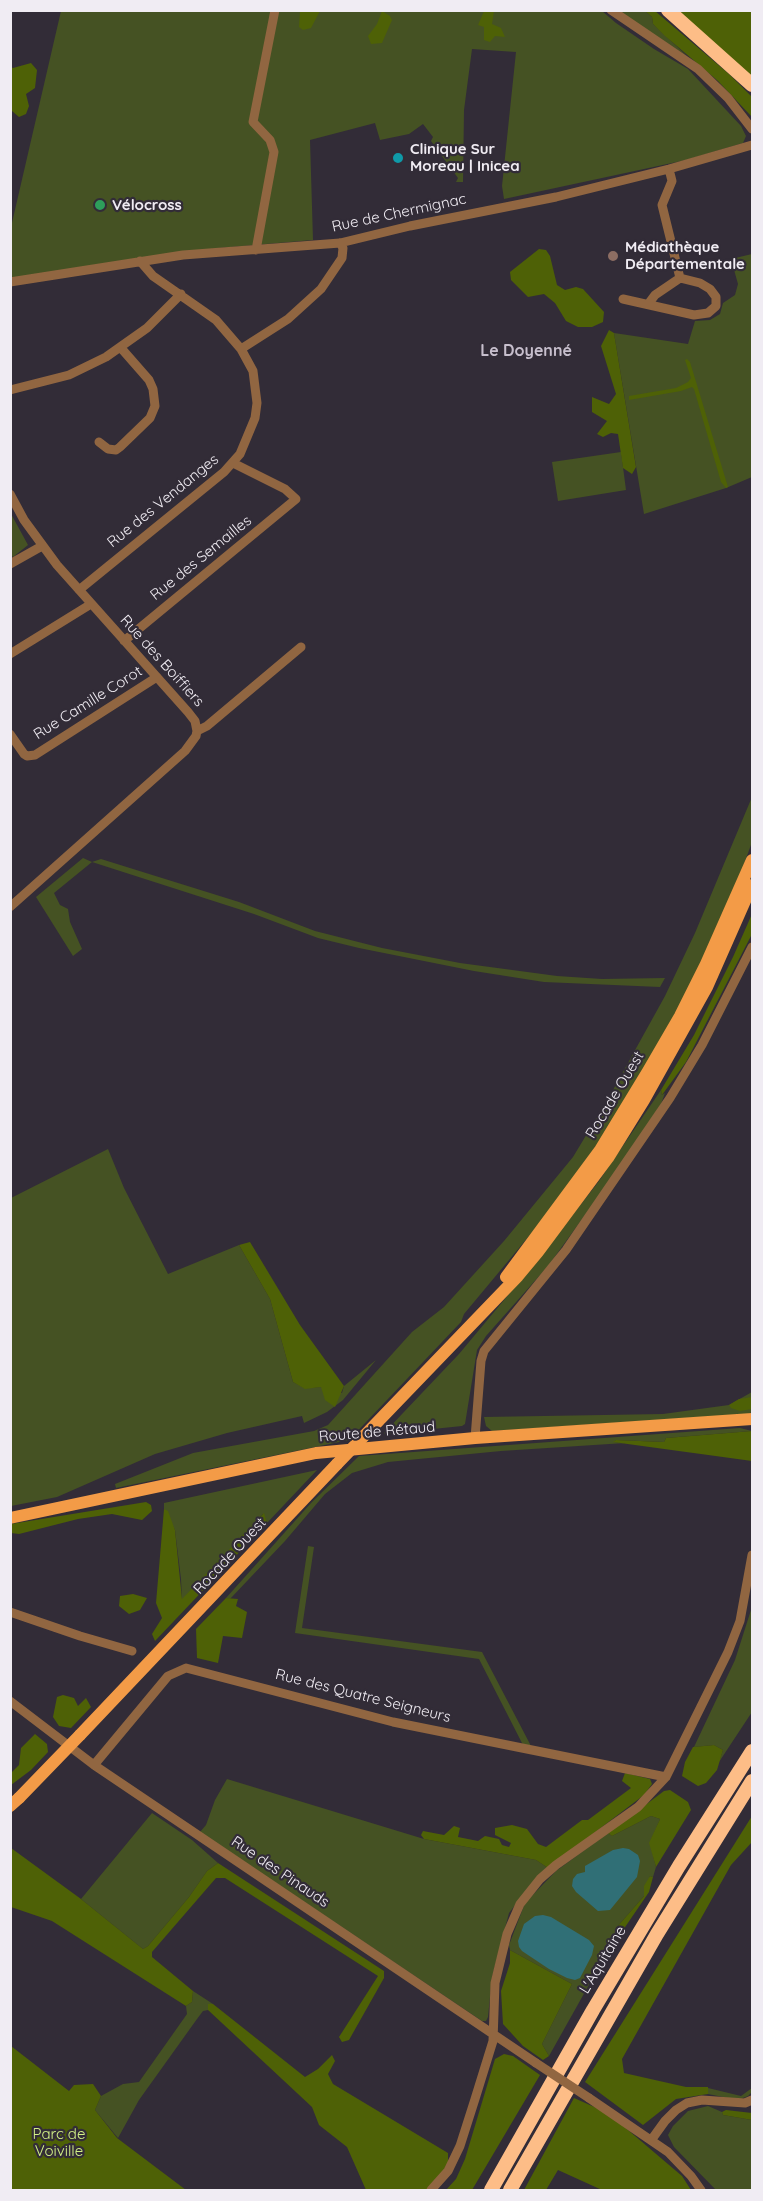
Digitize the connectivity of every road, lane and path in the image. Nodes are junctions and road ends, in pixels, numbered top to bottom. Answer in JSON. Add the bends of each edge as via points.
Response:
{"nodes":[{"id":1,"x":275,"y":10,"type":"edge"},
{"id":2,"x":611,"y":10,"type":"edge"},
{"id":3,"x":668,"y":10,"type":"edge"},
{"id":4,"x":753,"y":85,"type":"edge"},
{"id":5,"x":753,"y":129,"type":"edge"},
{"id":6,"x":753,"y":146,"type":"edge"},
{"id":7,"x":669,"y":169,"type":"junction"},
{"id":8,"x":340,"y":243,"type":"junction"},
{"id":9,"x":256,"y":250,"type":"junction"},
{"id":10,"x":140,"y":261,"type":"junction"},
{"id":11,"x":680,"y":278,"type":"junction"},
{"id":12,"x":10,"y":282,"type":"edge"},
{"id":13,"x":181,"y":294,"type":"junction"},
{"id":14,"x":623,"y":299,"type":"dead end"},
{"id":15,"x":649,"y":303,"type":"junction"},
{"id":16,"x":121,"y":348,"type":"junction"},
{"id":17,"x":241,"y":349,"type":"junction"},
{"id":18,"x":10,"y":390,"type":"edge"},
{"id":19,"x":99,"y":442,"type":"dead end"},
{"id":20,"x":233,"y":463,"type":"junction"},
{"id":21,"x":10,"y":494,"type":"edge"},
{"id":22,"x":42,"y":546,"type":"junction"},
{"id":23,"x":10,"y":564,"type":"edge"},
{"id":24,"x":79,"y":590,"type":"junction"},
{"id":25,"x":91,"y":604,"type":"junction"},
{"id":26,"x":124,"y":641,"type":"junction"},
{"id":27,"x":301,"y":647,"type":"dead end"},
{"id":28,"x":10,"y":654,"type":"edge"},
{"id":29,"x":157,"y":677,"type":"junction"},
{"id":30,"x":197,"y":731,"type":"junction"},
{"id":31,"x":10,"y":734,"type":"edge"},
{"id":32,"x":753,"y":860,"type":"edge"},
{"id":33,"x":753,"y":885,"type":"edge"},
{"id":34,"x":10,"y":907,"type":"edge"},
{"id":35,"x":753,"y":947,"type":"edge"},
{"id":36,"x":469,"y":1325,"type":"junction"},
{"id":37,"x":753,"y":1419,"type":"edge"},
{"id":38,"x":475,"y":1438,"type":"junction"},
{"id":39,"x":10,"y":1518,"type":"edge"},
{"id":40,"x":753,"y":1555,"type":"edge"},
{"id":41,"x":10,"y":1612,"type":"edge"},
{"id":42,"x":132,"y":1651,"type":"dead end"},
{"id":43,"x":10,"y":1701,"type":"edge"},
{"id":44,"x":753,"y":1751,"type":"edge"},
{"id":45,"x":94,"y":1765,"type":"junction"},
{"id":46,"x":666,"y":1778,"type":"junction"},
{"id":47,"x":753,"y":1781,"type":"edge"},
{"id":48,"x":13,"y":1801,"type":"edge"},
{"id":49,"x":493,"y":2034,"type":"junction"},
{"id":50,"x":753,"y":2100,"type":"edge"},
{"id":51,"x":652,"y":2139,"type":"junction"},
{"id":52,"x":431,"y":2190,"type":"edge"},
{"id":53,"x":491,"y":2190,"type":"edge"},
{"id":54,"x":510,"y":2190,"type":"edge"},
{"id":55,"x":701,"y":2190,"type":"edge"}],
"edges":[{"from":1,"to":9,"type":"street","via":[[253,122],[270,140],[274,152]]},
{"from":2,"to":5,"type":"street","via":[[698,69]]},
{"from":3,"to":4,"type":"highway"},
{"from":6,"to":7,"type":"street","name":"Rue de Chermignac"},
{"from":7,"to":8,"type":"street","name":"Rue de Chermignac"},
{"from":7,"to":11,"type":"street","via":[[672,181],[662,205]]},
{"from":8,"to":9,"type":"street","name":"Rue de Chermignac"},
{"from":8,"to":17,"type":"street","via":[[342,258],[321,289],[288,319]]},
{"from":9,"to":10,"type":"street","name":"Rue de Chermignac"},
{"from":10,"to":12,"type":"street","name":"Rue de Chermignac"},
{"from":10,"to":13,"type":"street","name":"Rue des Vendanges","via":[[153,276]]},
{"from":11,"to":15,"type":"street"},
{"from":11,"to":15,"type":"street","via":[[710,289],[717,302],[714,310],[694,315]]},
{"from":13,"to":16,"type":"street"},
{"from":13,"to":17,"type":"street","name":"Rue des Vendanges","via":[[216,320]]},
{"from":14,"to":15,"type":"street"},
{"from":16,"to":18,"type":"street","via":[[69,375]]},
{"from":16,"to":19,"type":"street","via":[[148,380],[155,406],[150,418],[120,447],[108,449]]},
{"from":17,"to":20,"type":"street","name":"Rue des Vendanges","via":[[253,371],[257,403],[251,432]]},
{"from":20,"to":24,"type":"street","name":"Rue des Vendanges"},
{"from":20,"to":26,"type":"street","name":"Rue des Semailles","via":[[285,489],[296,499]]},
{"from":21,"to":22,"type":"street","name":"Rue des Boiffiers"},
{"from":22,"to":23,"type":"street"},
{"from":22,"to":24,"type":"street","name":"Rue des Boiffiers"},
{"from":24,"to":25,"type":"street","name":"Rue des Boiffiers"},
{"from":25,"to":26,"type":"street","name":"Rue des Boiffiers"},
{"from":25,"to":28,"type":"street"},
{"from":26,"to":29,"type":"street","name":"Rue des Boiffiers"},
{"from":27,"to":30,"type":"street"},
{"from":29,"to":30,"type":"street","name":"Rue des Boiffiers","via":[[195,721]]},
{"from":29,"to":31,"type":"street","name":"Rue Camille Corot","via":[[35,754],[24,754]]},
{"from":30,"to":34,"type":"street","name":"Rue des Boiffiers","via":[[185,751]]},
{"from":32,"to":36,"type":"main road","name":"Rocade Ouest","via":[[680,1017],[625,1110],[540,1234]]},
{"from":33,"to":36,"type":"main road","name":"Rocade Ouest","via":[[702,996],[608,1158],[538,1252],[494,1303]]},
{"from":35,"to":38,"type":"street","via":[[665,1106],[566,1250],[484,1351]]},
{"from":36,"to":48,"type":"main road","name":"Rocade Ouest","bridge":true},
{"from":37,"to":38,"type":"main road","name":"Route de Rétaud"},
{"from":38,"to":39,"type":"main road","name":"Route de Rétaud","via":[[316,1453]]},
{"from":40,"to":46,"type":"street","via":[[740,1621],[728,1652]]},
{"from":41,"to":42,"type":"street"},
{"from":43,"to":45,"type":"street","name":"Rue des Pinauds"},
{"from":44,"to":53,"type":"highway","name":"L'Aquitaine","via":[[598,2000]]},
{"from":45,"to":46,"type":"street","name":"Rue des Quatre Seigneurs","via":[[168,1676],[194,1668],[393,1722]]},
{"from":45,"to":49,"type":"street","name":"Rue des Pinauds"},
{"from":46,"to":49,"type":"street","via":[[638,1807],[556,1865],[520,1904],[507,1934],[495,1983]]},
{"from":47,"to":54,"type":"highway","via":[[657,1934]]},
{"from":49,"to":51,"type":"street","name":"Rue des Pinauds","bridge":true},
{"from":49,"to":52,"type":"street","via":[[460,2146],[448,2171]]},
{"from":50,"to":51,"type":"street","via":[[687,2103],[665,2121]]},
{"from":51,"to":55,"type":"street","name":"Rue des Pinauds","via":[[679,2162]]}]}
